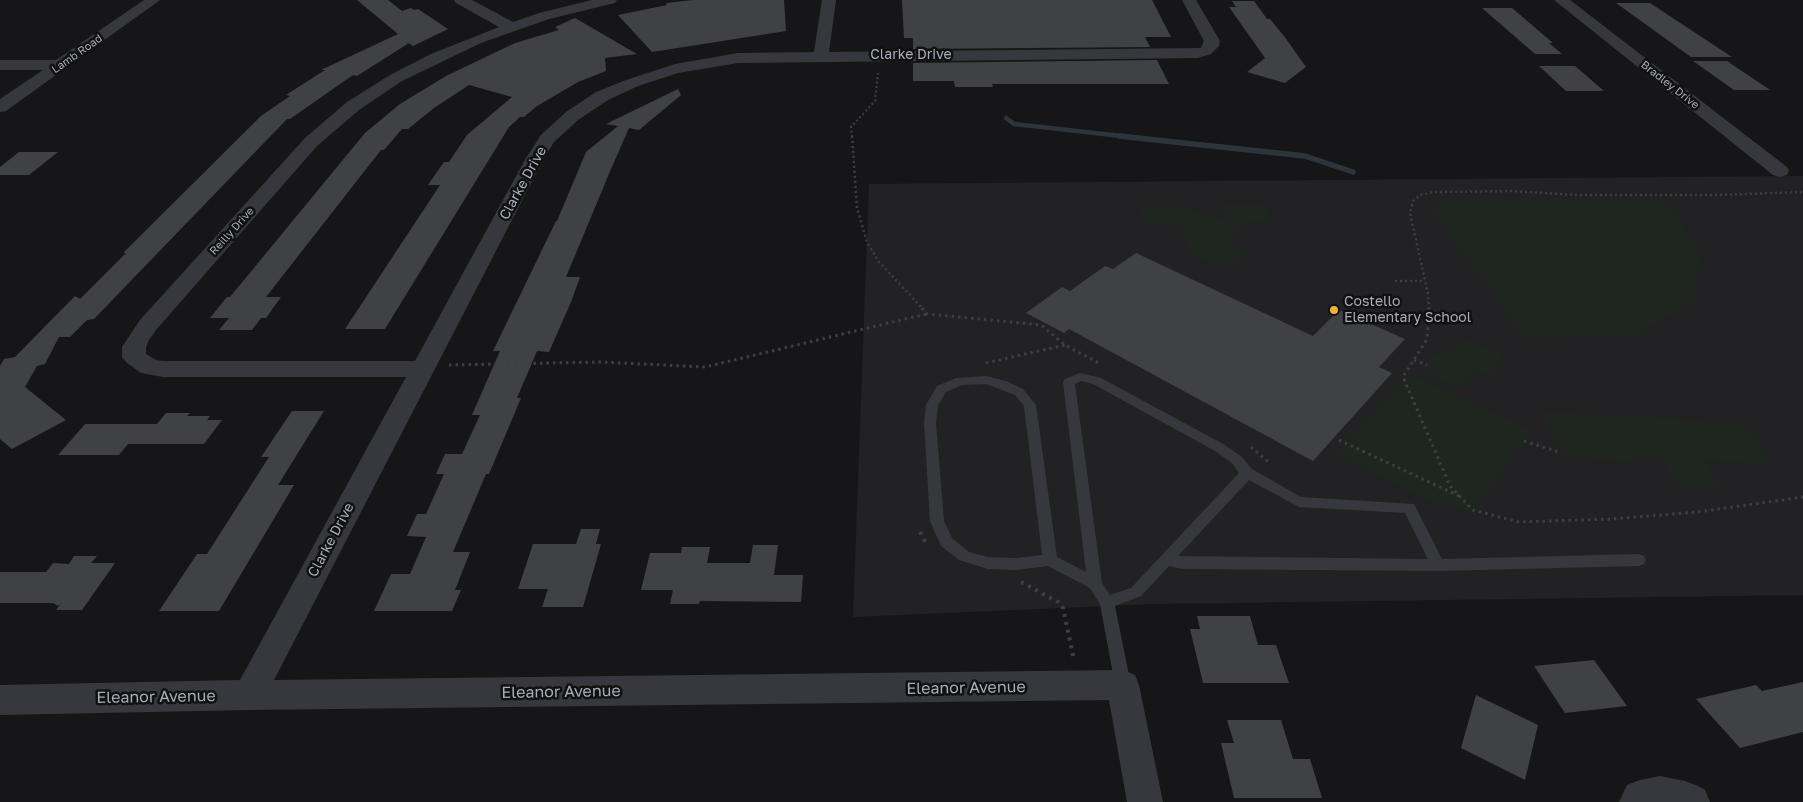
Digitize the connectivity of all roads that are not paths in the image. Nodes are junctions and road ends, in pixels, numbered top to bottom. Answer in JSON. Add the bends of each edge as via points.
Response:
{"nodes":[{"id":1,"x":153,"y":0,"type":"edge"},
{"id":2,"x":461,"y":0,"type":"edge"},
{"id":3,"x":610,"y":0,"type":"edge"},
{"id":4,"x":829,"y":0,"type":"edge"},
{"id":5,"x":1190,"y":0,"type":"edge"},
{"id":6,"x":1561,"y":0,"type":"edge"},
{"id":7,"x":511,"y":27,"type":"junction"},
{"id":8,"x":822,"y":55,"type":"junction"},
{"id":9,"x":60,"y":65,"type":"junction"},
{"id":10,"x":0,"y":66,"type":"edge"},
{"id":11,"x":0,"y":108,"type":"edge"},
{"id":12,"x":1780,"y":171,"type":"dead end"},
{"id":13,"x":423,"y":369,"type":"junction"},
{"id":14,"x":1247,"y":473,"type":"junction"},
{"id":15,"x":1165,"y":559,"type":"junction"},
{"id":16,"x":1050,"y":560,"type":"junction"},
{"id":17,"x":1639,"y":560,"type":"dead end"},
{"id":18,"x":1438,"y":565,"type":"junction"},
{"id":19,"x":1094,"y":584,"type":"junction"},
{"id":20,"x":1107,"y":603,"type":"junction"},
{"id":21,"x":1122,"y":685,"type":"junction"},
{"id":22,"x":249,"y":695,"type":"junction"},
{"id":23,"x":0,"y":700,"type":"edge"},
{"id":24,"x":1145,"y":802,"type":"edge"},
{"id":25,"x":1637,"y":802,"type":"edge"},
{"id":26,"x":1692,"y":802,"type":"edge"}],
"edges":[{"from":1,"to":9,"type":"street","name":"Lamb Road"},
{"from":2,"to":7,"type":"street"},
{"from":3,"to":7,"type":"street","name":"Reilly Drive"},
{"from":4,"to":8,"type":"street"},
{"from":5,"to":8,"type":"street","name":"Clarke Drive","via":[[1211,38],[1211,46],[1206,51],[1182,54]]},
{"from":6,"to":12,"type":"street","name":"Bradley Drive"},
{"from":7,"to":13,"type":"street","name":"Reilly Drive","via":[[457,48],[396,78],[322,131],[148,325],[134,347],[134,357],[150,367],[163,369]]},
{"from":8,"to":13,"type":"street","name":"Clarke Drive","via":[[738,58],[675,69],[620,88],[585,106],[565,121],[541,148]]},
{"from":9,"to":10,"type":"street"},
{"from":9,"to":11,"type":"street","name":"Lamb Road"},
{"from":13,"to":22,"type":"street","name":"Clarke Drive"},
{"from":14,"to":15,"type":"lane"},
{"from":14,"to":18,"type":"lane","via":[[1299,502],[1409,508]]},
{"from":14,"to":19,"type":"lane","via":[[1237,460],[1220,448],[1097,381],[1080,377],[1069,382]]},
{"from":15,"to":18,"type":"lane","via":[[1182,563]]},
{"from":15,"to":20,"type":"lane","via":[[1136,592]]},
{"from":16,"to":16,"type":"lane","via":[[1030,405],[1019,392],[986,380],[960,381],[941,389],[932,405],[930,423],[937,521],[946,542],[964,556],[988,563]]},
{"from":16,"to":19,"type":"lane"},
{"from":17,"to":18,"type":"lane"},
{"from":19,"to":20,"type":"lane"},
{"from":20,"to":21,"type":"lane"},
{"from":21,"to":22,"type":"street","name":"Eleanor Avenue"},
{"from":21,"to":24,"type":"street"},
{"from":22,"to":23,"type":"street","name":"Eleanor Avenue"},
{"from":25,"to":26,"type":"street","via":[[1640,797],[1660,793]]}]}
